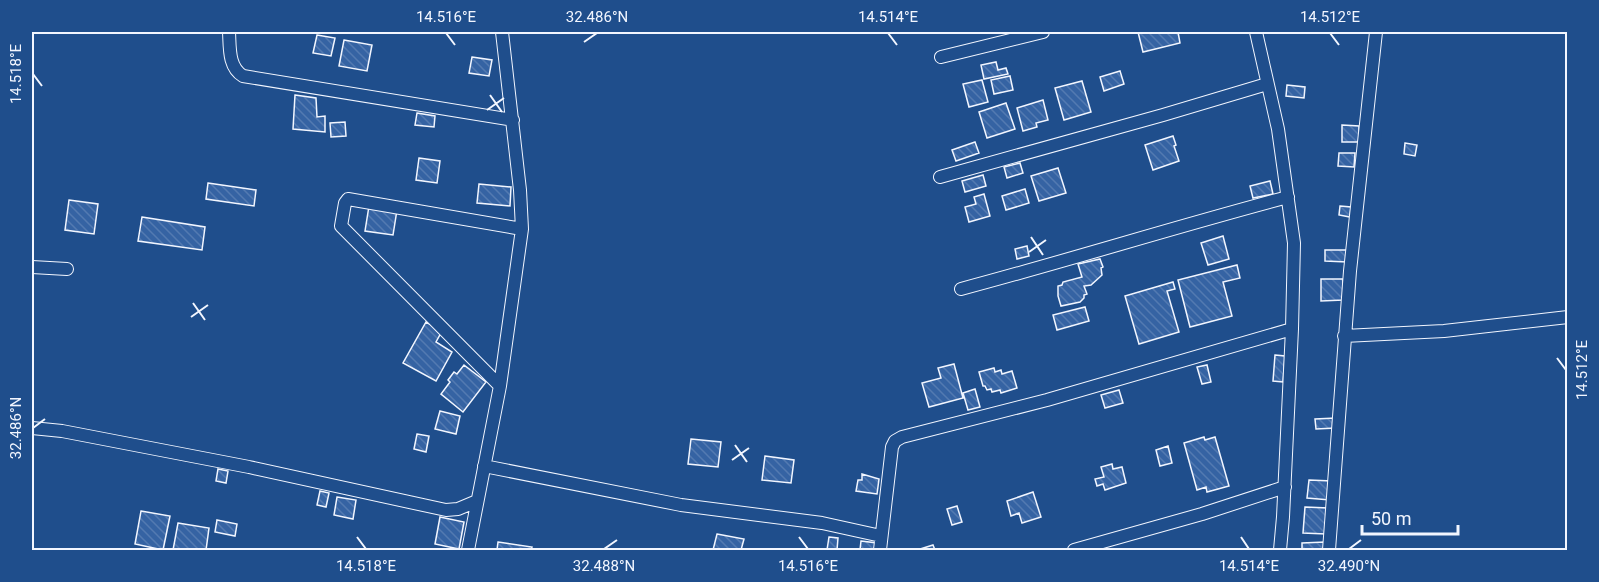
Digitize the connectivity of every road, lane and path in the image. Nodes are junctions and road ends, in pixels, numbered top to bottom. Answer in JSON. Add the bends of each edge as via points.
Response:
{"nodes":[{"id":1,"x":229,"y":32,"type":"edge"},
{"id":2,"x":502,"y":32,"type":"edge"},
{"id":3,"x":1043,"y":32,"type":"edge"},
{"id":4,"x":1256,"y":32,"type":"edge"},
{"id":5,"x":1376,"y":32,"type":"edge"},
{"id":6,"x":941,"y":57,"type":"dead end"},
{"id":7,"x":1267,"y":84,"type":"junction"},
{"id":8,"x":513,"y":120,"type":"junction"},
{"id":9,"x":940,"y":177,"type":"dead end"},
{"id":10,"x":1288,"y":197,"type":"junction"},
{"id":11,"x":522,"y":229,"type":"junction"},
{"id":12,"x":32,"y":267,"type":"edge"},
{"id":13,"x":67,"y":269,"type":"dead end"},
{"id":14,"x":961,"y":289,"type":"dead end"},
{"id":15,"x":1568,"y":317,"type":"edge"},
{"id":16,"x":1292,"y":328,"type":"junction"},
{"id":17,"x":1344,"y":336,"type":"junction"},
{"id":18,"x":500,"y":386,"type":"junction"},
{"id":19,"x":32,"y":428,"type":"edge"},
{"id":20,"x":484,"y":466,"type":"junction"},
{"id":21,"x":1285,"y":487,"type":"junction"},
{"id":22,"x":477,"y":501,"type":"junction"},
{"id":23,"x":881,"y":536,"type":"junction"},
{"id":24,"x":468,"y":550,"type":"edge"},
{"id":25,"x":880,"y":550,"type":"edge"},
{"id":26,"x":1074,"y":550,"type":"edge"},
{"id":27,"x":1280,"y":550,"type":"edge"},
{"id":28,"x":1329,"y":550,"type":"edge"}],
"edges":[{"from":1,"to":8,"type":"street","via":[[231,60],[243,76]]},
{"from":2,"to":8,"type":"street"},
{"from":3,"to":6,"type":"street"},
{"from":4,"to":7,"type":"street"},
{"from":5,"to":17,"type":"street"},
{"from":7,"to":9,"type":"street"},
{"from":7,"to":10,"type":"street"},
{"from":8,"to":11,"type":"street"},
{"from":10,"to":14,"type":"street"},
{"from":10,"to":16,"type":"street","via":[[1294,243]]},
{"from":11,"to":18,"type":"street"},
{"from":11,"to":18,"type":"street","via":[[348,199],[341,226]]},
{"from":12,"to":13,"type":"street"},
{"from":15,"to":17,"type":"street","via":[[1444,331]]},
{"from":16,"to":21,"type":"street"},
{"from":16,"to":23,"type":"street","via":[[1047,400],[902,437],[892,447]]},
{"from":17,"to":28,"type":"street"},
{"from":18,"to":20,"type":"street"},
{"from":19,"to":22,"type":"street","via":[[249,467],[446,510]]},
{"from":20,"to":22,"type":"street"},
{"from":20,"to":23,"type":"street","via":[[681,504],[822,523]]},
{"from":21,"to":26,"type":"street"},
{"from":21,"to":27,"type":"street"},
{"from":22,"to":24,"type":"street"},
{"from":23,"to":25,"type":"street"}]}
